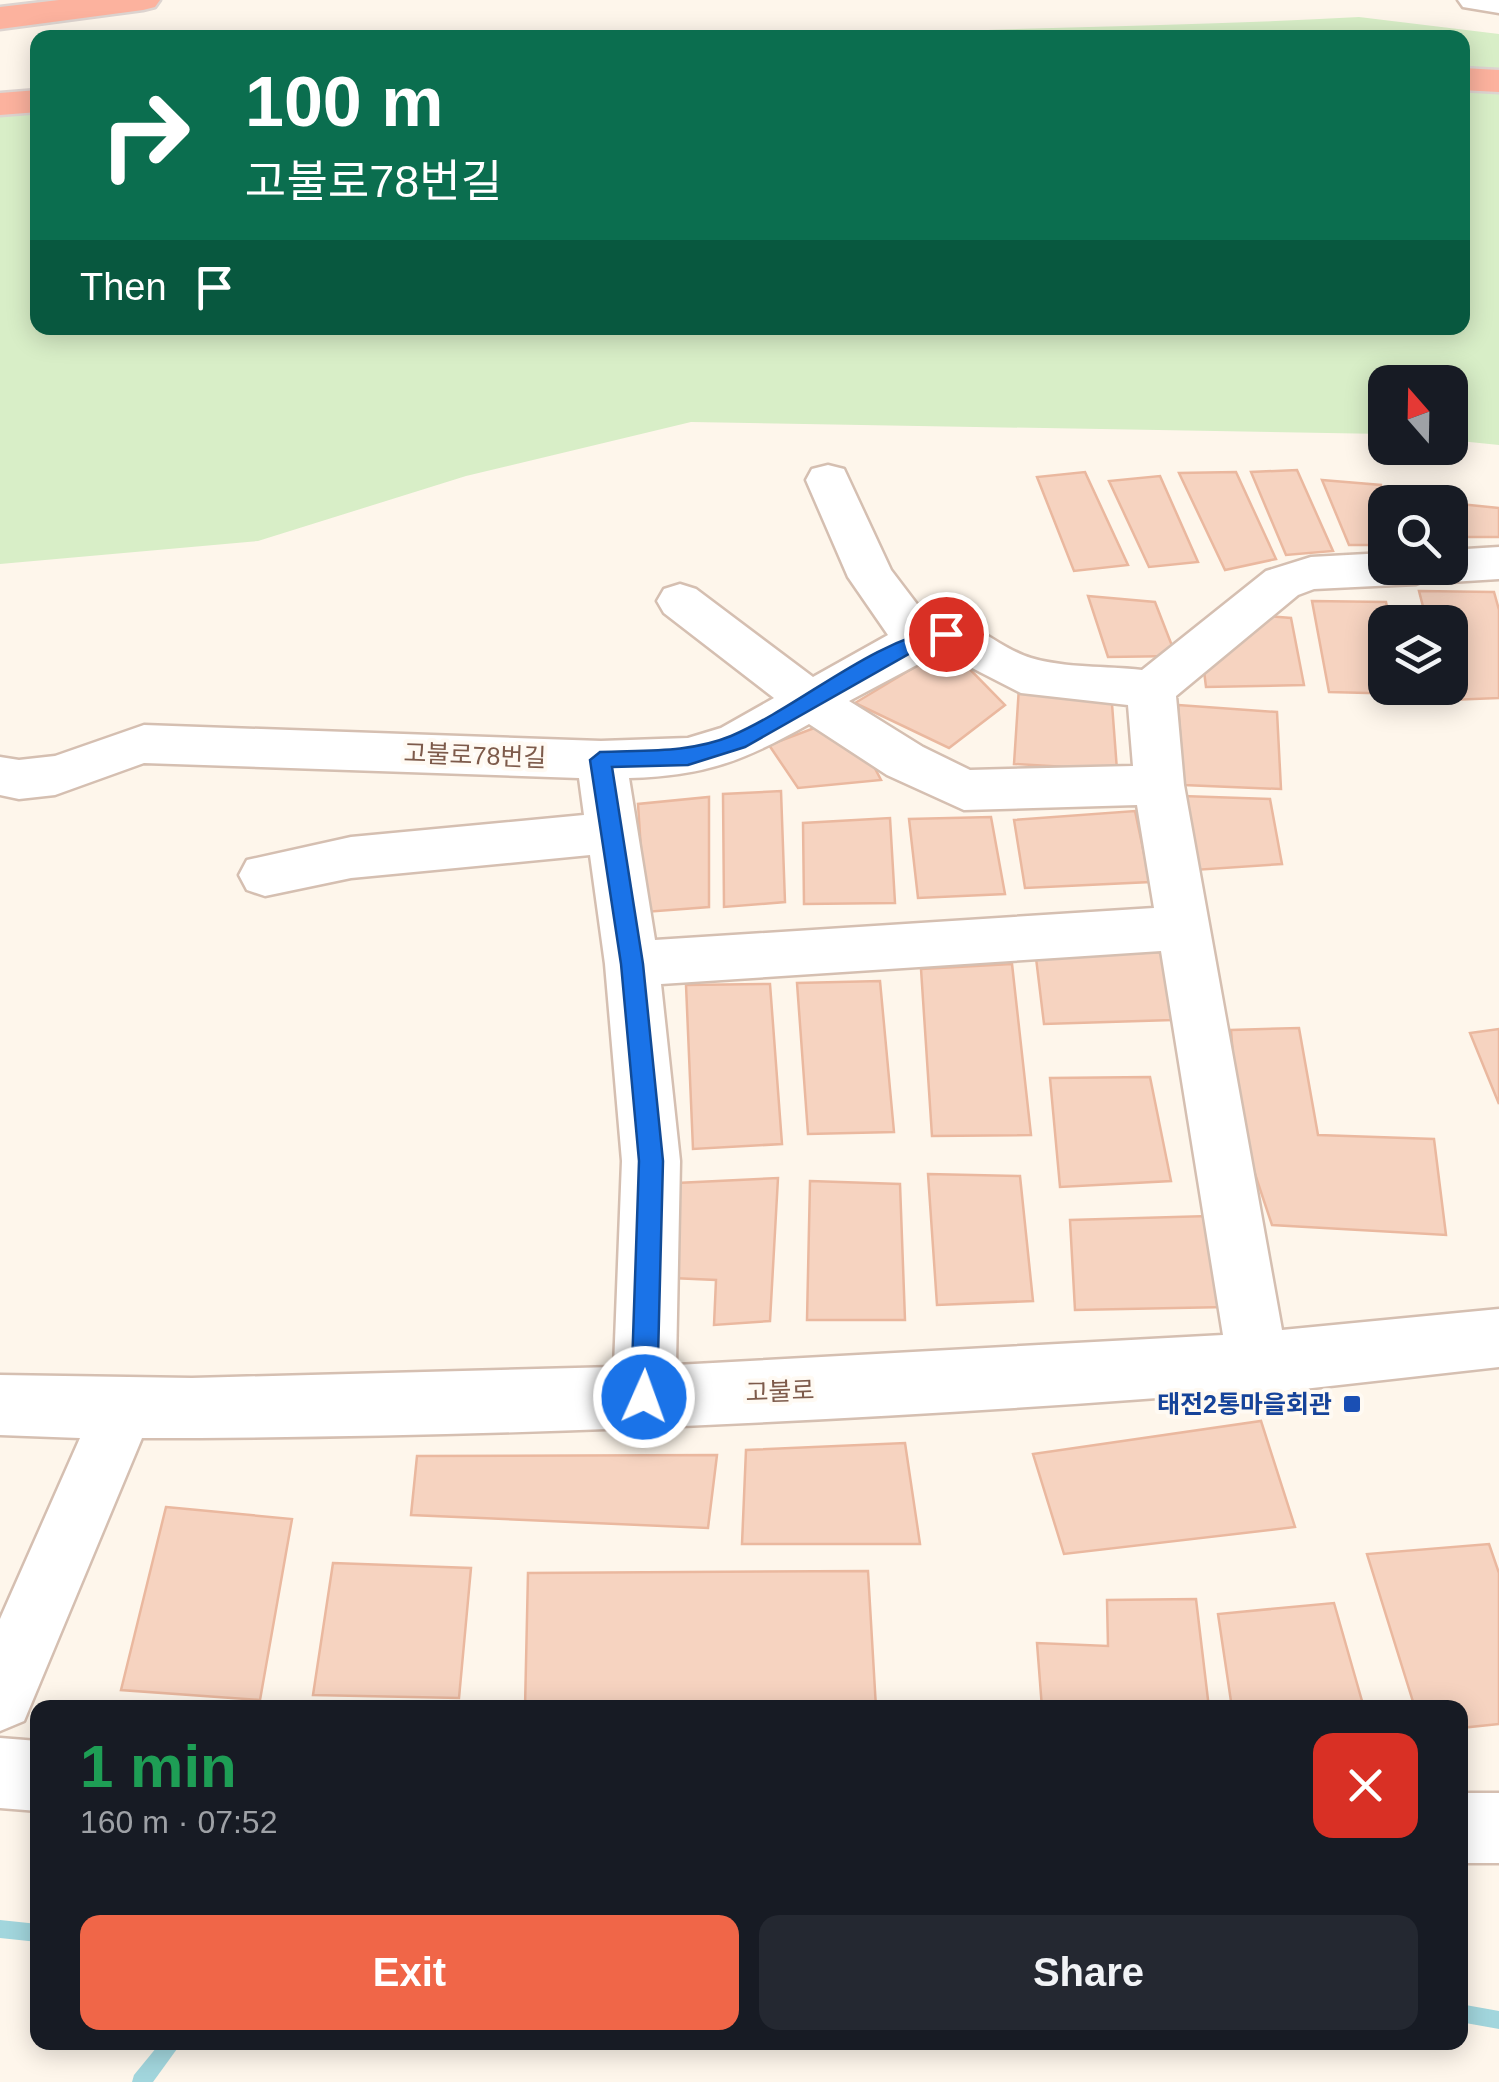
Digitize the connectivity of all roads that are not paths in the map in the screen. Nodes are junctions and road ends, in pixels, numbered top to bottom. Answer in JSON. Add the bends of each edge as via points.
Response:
{"nodes":[{"id":1,"x":142,"y":0,"type":"edge"},
{"id":2,"x":1475,"y":0,"type":"edge"},
{"id":3,"x":1499,"y":3,"type":"edge"},
{"id":4,"x":0,"y":18,"type":"edge"},
{"id":5,"x":1470,"y":79,"type":"edge"},
{"id":6,"x":1499,"y":81,"type":"edge"},
{"id":7,"x":30,"y":102,"type":"edge"},
{"id":8,"x":0,"y":104,"type":"edge"},
{"id":9,"x":828,"y":480,"type":"dead end"},
{"id":10,"x":1499,"y":563,"type":"edge"},
{"id":11,"x":1468,"y":565,"type":"edge"},
{"id":12,"x":1368,"y":570,"type":"edge"},
{"id":13,"x":680,"y":601,"type":"dead end"},
{"id":14,"x":918,"y":640,"type":"junction"},
{"id":15,"x":1151,"y":689,"type":"junction"},
{"id":16,"x":808,"y":698,"type":"junction"},
{"id":17,"x":600,"y":760,"type":"junction"},
{"id":18,"x":0,"y":776,"type":"edge"},
{"id":19,"x":1159,"y":785,"type":"junction"},
{"id":20,"x":612,"y":831,"type":"junction"},
{"id":21,"x":264,"y":875,"type":"dead end"},
{"id":22,"x":1184,"y":928,"type":"junction"},
{"id":23,"x":632,"y":964,"type":"junction"},
{"id":24,"x":1499,"y":1338,"type":"edge"},
{"id":25,"x":1258,"y":1365,"type":"junction"},
{"id":26,"x":644,"y":1397,"type":"junction"},
{"id":27,"x":0,"y":1405,"type":"edge"},
{"id":28,"x":122,"y":1410,"type":"junction"},
{"id":29,"x":0,"y":1697,"type":"edge"},
{"id":30,"x":0,"y":1773,"type":"edge"},
{"id":31,"x":30,"y":1775,"type":"edge"},
{"id":32,"x":1468,"y":1828,"type":"edge"},
{"id":33,"x":1499,"y":1828,"type":"edge"}],
"edges":[{"from":1,"to":4,"type":"highway"},
{"from":2,"to":3,"type":"street"},
{"from":5,"to":6,"type":"highway"},
{"from":7,"to":8,"type":"highway"},
{"from":9,"to":14,"type":"street","via":[[872,577]]},
{"from":10,"to":11,"type":"street"},
{"from":12,"to":15,"type":"street","via":[[1311,573],[1282,582]]},
{"from":13,"to":16,"type":"street"},
{"from":14,"to":15,"type":"street","via":[[946,634],[1021,675]]},
{"from":14,"to":16,"type":"street","name":"고불로78번길"},
{"from":15,"to":19,"type":"street"},
{"from":16,"to":17,"type":"street","name":"고불로78번길","via":[[738,741],[688,757]]},
{"from":16,"to":19,"type":"street","via":[[905,762],[964,790]]},
{"from":17,"to":18,"type":"street","name":"고불로78번길","via":[[144,744],[46,778]]},
{"from":17,"to":20,"type":"street"},
{"from":19,"to":22,"type":"street"},
{"from":20,"to":21,"type":"street","via":[[554,842],[329,857]]},
{"from":20,"to":23,"type":"street"},
{"from":22,"to":23,"type":"street"},
{"from":22,"to":25,"type":"street"},
{"from":23,"to":26,"type":"street","via":[[651,1161]]},
{"from":24,"to":25,"type":"street","name":"고불로"},
{"from":25,"to":26,"type":"street","name":"고불로"},
{"from":26,"to":28,"type":"street","name":"고불로"},
{"from":27,"to":28,"type":"street","name":"고불로"},
{"from":28,"to":29,"type":"street"},
{"from":30,"to":31,"type":"street"},
{"from":32,"to":33,"type":"street"}]}
